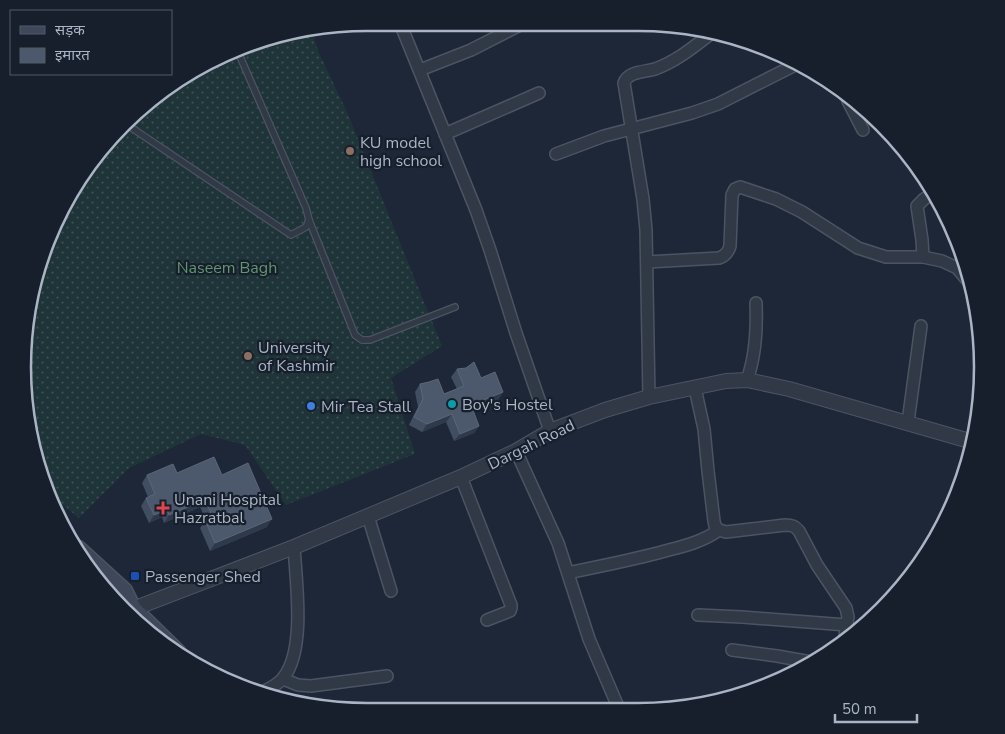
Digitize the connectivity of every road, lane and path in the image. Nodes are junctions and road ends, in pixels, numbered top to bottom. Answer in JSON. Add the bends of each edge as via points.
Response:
{"nodes":[{"id":1,"x":404,"y":31,"type":"edge"},
{"id":2,"x":507,"y":31,"type":"edge"},
{"id":3,"x":705,"y":38,"type":"edge"},
{"id":4,"x":240,"y":57,"type":"edge"},
{"id":5,"x":790,"y":68,"type":"edge"},
{"id":6,"x":420,"y":70,"type":"junction"},
{"id":7,"x":539,"y":93,"type":"dead end"},
{"id":8,"x":854,"y":111,"type":"edge"},
{"id":9,"x":132,"y":128,"type":"edge"},
{"id":10,"x":632,"y":129,"type":"junction"},
{"id":11,"x":863,"y":130,"type":"dead end"},
{"id":12,"x":445,"y":134,"type":"junction"},
{"id":13,"x":556,"y":154,"type":"dead end"},
{"id":14,"x":928,"y":197,"type":"edge"},
{"id":15,"x":309,"y":220,"type":"junction"},
{"id":16,"x":923,"y":257,"type":"junction"},
{"id":17,"x":647,"y":262,"type":"junction"},
{"id":18,"x":959,"y":271,"type":"edge"},
{"id":19,"x":756,"y":303,"type":"dead end"},
{"id":20,"x":455,"y":307,"type":"dead end"},
{"id":21,"x":921,"y":326,"type":"dead end"},
{"id":22,"x":747,"y":380,"type":"junction"},
{"id":23,"x":695,"y":388,"type":"junction"},
{"id":24,"x":648,"y":397,"type":"junction"},
{"id":25,"x":908,"y":422,"type":"junction"},
{"id":26,"x":550,"y":431,"type":"junction"},
{"id":27,"x":965,"y":440,"type":"edge"},
{"id":28,"x":516,"y":451,"type":"junction"},
{"id":29,"x":461,"y":477,"type":"junction"},
{"id":30,"x":368,"y":516,"type":"junction"},
{"id":31,"x":719,"y":530,"type":"junction"},
{"id":32,"x":294,"y":547,"type":"junction"},
{"id":33,"x":98,"y":568,"type":"edge"},
{"id":34,"x":568,"y":573,"type":"junction"},
{"id":35,"x":391,"y":591,"type":"dead end"},
{"id":36,"x":130,"y":604,"type":"edge"},
{"id":37,"x":138,"y":611,"type":"edge"},
{"id":38,"x":698,"y":615,"type":"dead end"},
{"id":39,"x":487,"y":620,"type":"dead end"},
{"id":40,"x":847,"y":626,"type":"junction"},
{"id":41,"x":846,"y":629,"type":"edge"},
{"id":42,"x":732,"y":650,"type":"dead end"},
{"id":43,"x":801,"y":660,"type":"edge"},
{"id":44,"x":386,"y":676,"type":"dead end"},
{"id":45,"x":283,"y":679,"type":"junction"},
{"id":46,"x":270,"y":688,"type":"edge"},
{"id":47,"x":616,"y":703,"type":"edge"}],
"edges":[{"from":1,"to":6,"type":"street"},
{"from":2,"to":6,"type":"street","via":[[471,50]]},
{"from":3,"to":10,"type":"street","via":[[672,62],[625,79]]},
{"from":4,"to":15,"type":"lane"},
{"from":5,"to":10,"type":"street","via":[[718,104]]},
{"from":6,"to":12,"type":"street"},
{"from":7,"to":12,"type":"street"},
{"from":8,"to":11,"type":"street"},
{"from":9,"to":15,"type":"lane","via":[[291,235],[306,227]]},
{"from":10,"to":13,"type":"street"},
{"from":10,"to":17,"type":"street","via":[[643,199]]},
{"from":12,"to":26,"type":"street","via":[[490,250]]},
{"from":14,"to":16,"type":"street","via":[[917,206]]},
{"from":15,"to":20,"type":"lane","via":[[355,335],[362,340],[370,340]]},
{"from":16,"to":17,"type":"street","via":[[886,257],[858,248],[802,212],[740,187],[732,195],[730,246],[724,256]]},
{"from":16,"to":18,"type":"street","via":[[942,261]]},
{"from":17,"to":24,"type":"street"},
{"from":19,"to":22,"type":"street","via":[[754,352]]},
{"from":21,"to":25,"type":"street"},
{"from":22,"to":23,"type":"street","name":"Dargah Road"},
{"from":22,"to":25,"type":"street","name":"Dargah Road"},
{"from":23,"to":24,"type":"street","name":"Dargah Road"},
{"from":23,"to":31,"type":"street","via":[[704,429],[714,521]]},
{"from":24,"to":26,"type":"street","name":"Dargah Road"},
{"from":25,"to":27,"type":"street","name":"Dargah Road"},
{"from":26,"to":28,"type":"street","name":"Dargah Road"},
{"from":28,"to":29,"type":"street","name":"Dargah Road"},
{"from":28,"to":34,"type":"street","via":[[558,543]]},
{"from":29,"to":30,"type":"street","name":"Dargah Road"},
{"from":29,"to":39,"type":"street","via":[[511,605],[510,611]]},
{"from":30,"to":32,"type":"street","name":"Dargah Road"},
{"from":30,"to":35,"type":"street"},
{"from":31,"to":34,"type":"street","via":[[688,545]]},
{"from":31,"to":40,"type":"street","via":[[796,527],[846,608]]},
{"from":32,"to":37,"type":"street","name":"Dargah Road"},
{"from":32,"to":45,"type":"street","via":[[297,630],[295,650]]},
{"from":33,"to":36,"type":"main road","via":[[124,591]]},
{"from":34,"to":47,"type":"street","via":[[589,639]]},
{"from":38,"to":40,"type":"street"},
{"from":40,"to":41,"type":"street"},
{"from":42,"to":43,"type":"street"},
{"from":44,"to":45,"type":"street","via":[[310,686],[298,686]]},
{"from":45,"to":46,"type":"street"}]}
